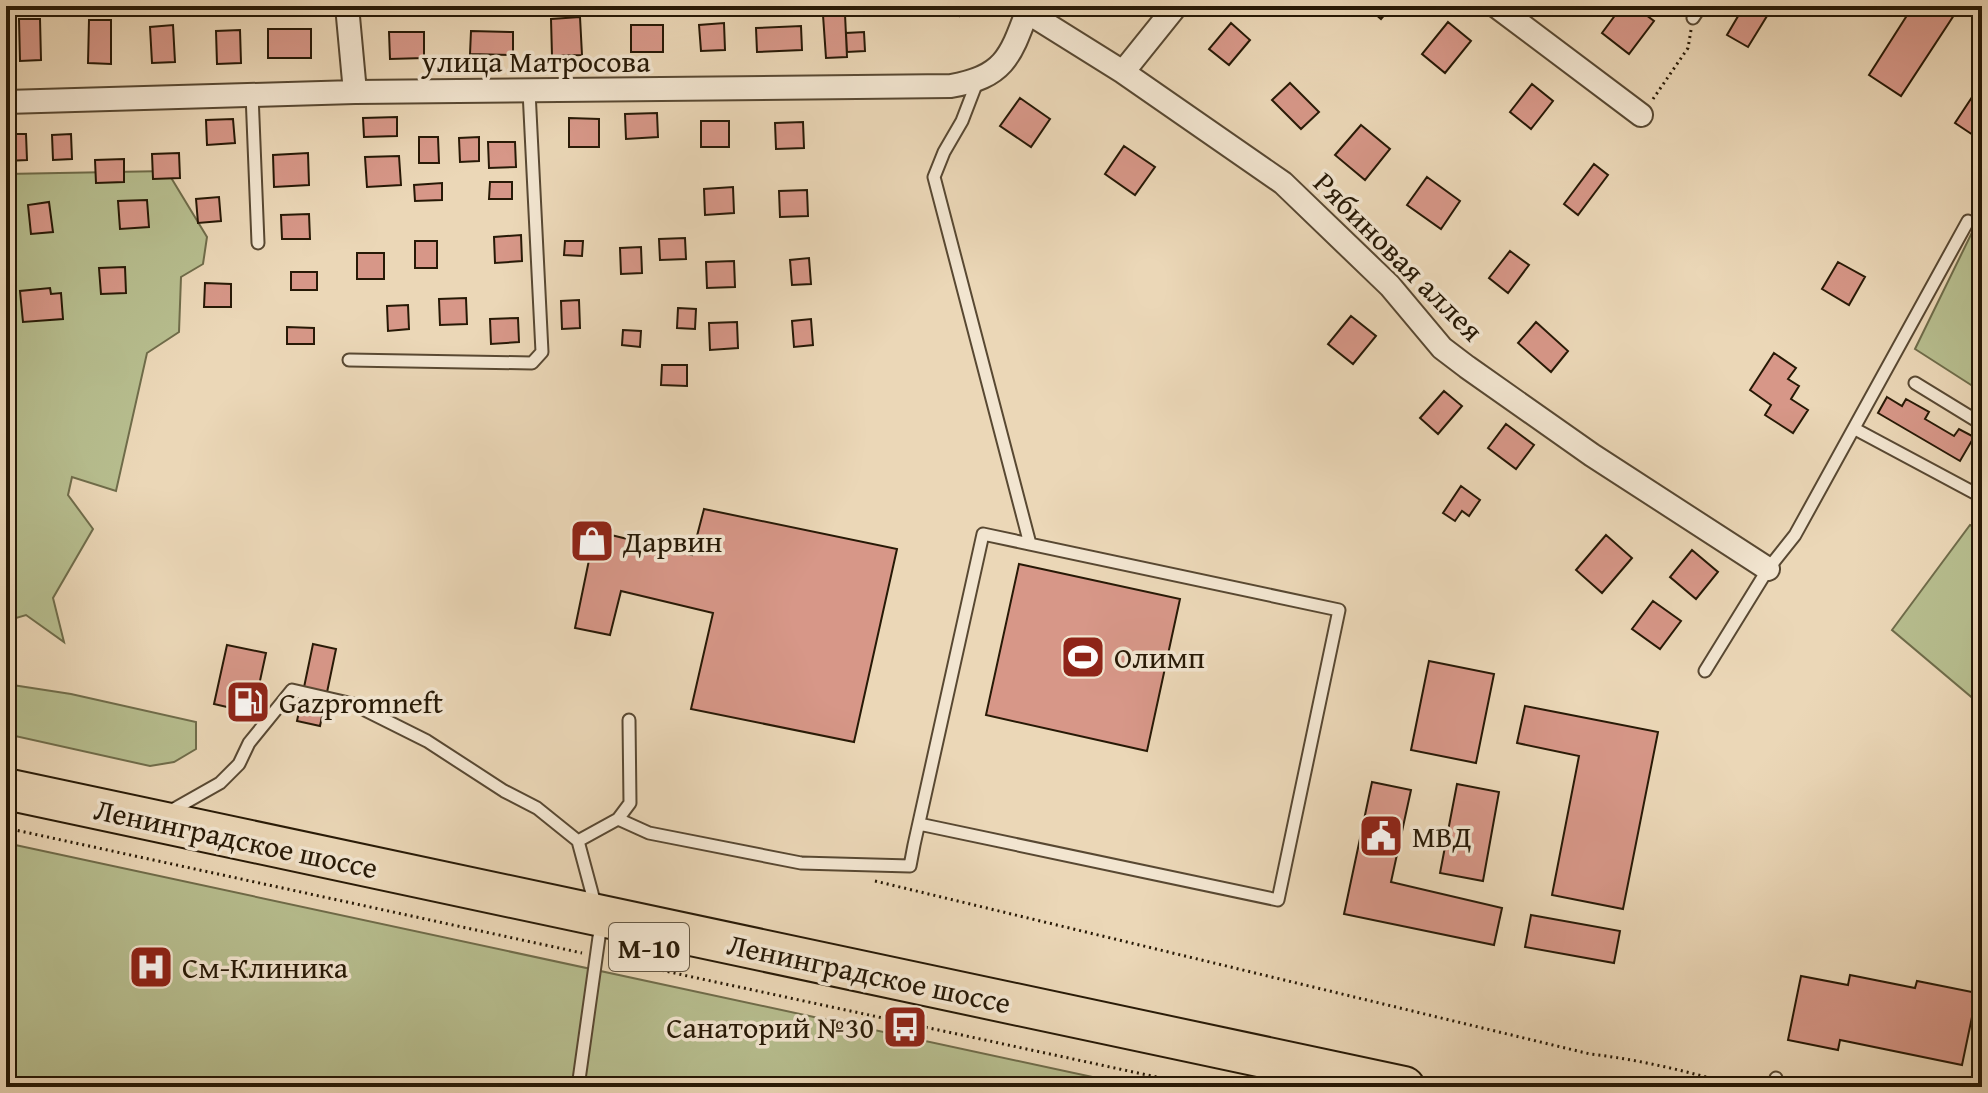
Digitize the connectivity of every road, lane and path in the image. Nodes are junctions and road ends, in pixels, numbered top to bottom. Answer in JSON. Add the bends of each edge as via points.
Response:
{"nodes":[{"id":1,"x":347,"y":6,"type":"edge"},
{"id":2,"x":1176,"y":6,"type":"edge"},
{"id":3,"x":1496,"y":6,"type":"edge"},
{"id":4,"x":1701,"y":6,"type":"edge"},
{"id":5,"x":1026,"y":9,"type":"edge"},
{"id":6,"x":1693,"y":18,"type":"joint"},
{"id":7,"x":1123,"y":72,"type":"junction"},
{"id":8,"x":977,"y":82,"type":"junction"},
{"id":9,"x":529,"y":91,"type":"junction"},
{"id":10,"x":355,"y":92,"type":"junction"},
{"id":11,"x":252,"y":94,"type":"junction"},
{"id":12,"x":6,"y":102,"type":"edge"},
{"id":13,"x":1641,"y":115,"type":"joint"},
{"id":14,"x":1968,"y":221,"type":"dead end"},
{"id":15,"x":258,"y":243,"type":"dead end"},
{"id":16,"x":349,"y":360,"type":"dead end"},
{"id":17,"x":1915,"y":383,"type":"dead end"},
{"id":18,"x":1855,"y":429,"type":"junction"},
{"id":19,"x":1982,"y":432,"type":"edge"},
{"id":20,"x":1982,"y":497,"type":"edge"},
{"id":21,"x":1030,"y":544,"type":"junction"},
{"id":22,"x":1768,"y":569,"type":"junction"},
{"id":23,"x":1705,"y":671,"type":"dead end"},
{"id":24,"x":629,"y":720,"type":"dead end"},
{"id":25,"x":6,"y":789,"type":"edge"},
{"id":26,"x":6,"y":810,"type":"edge"},
{"id":27,"x":618,"y":819,"type":"junction"},
{"id":28,"x":153,"y":820,"type":"junction"},
{"id":29,"x":919,"y":824,"type":"junction"},
{"id":30,"x":578,"y":841,"type":"junction"},
{"id":31,"x":874,"y":881,"type":"dead end"},
{"id":32,"x":599,"y":925,"type":"junction"},
{"id":33,"x":578,"y":1087,"type":"edge"},
{"id":34,"x":1292,"y":1087,"type":"edge"},
{"id":35,"x":1404,"y":1087,"type":"edge"},
{"id":36,"x":1741,"y":1087,"type":"edge"}],
"edges":[{"from":1,"to":10,"type":"street"},
{"from":2,"to":7,"type":"street"},
{"from":3,"to":13,"type":"street"},
{"from":4,"to":6,"type":"lane"},
{"from":5,"to":7,"type":"street","name":"Рябиновая аллея"},
{"from":5,"to":8,"type":"street","via":[[1006,58]]},
{"from":6,"to":13,"type":"path","via":[[1688,48]]},
{"from":7,"to":22,"type":"street","name":"Рябиновая аллея","via":[[1283,183],[1390,286],[1442,348],[1592,455]]},
{"from":8,"to":9,"type":"street","name":"улица Матросова"},
{"from":8,"to":21,"type":"lane","via":[[934,177]]},
{"from":9,"to":10,"type":"street","name":"улица Матросова"},
{"from":9,"to":16,"type":"lane","via":[[542,352],[532,363]]},
{"from":10,"to":11,"type":"street","name":"улица Матросова"},
{"from":11,"to":12,"type":"street","name":"улица Матросова"},
{"from":11,"to":15,"type":"lane"},
{"from":14,"to":18,"type":"lane"},
{"from":17,"to":19,"type":"lane","via":[[1977,421]]},
{"from":18,"to":20,"type":"lane"},
{"from":18,"to":22,"type":"lane","via":[[1795,535]]},
{"from":21,"to":29,"type":"lane","via":[[983,534]]},
{"from":21,"to":29,"type":"lane","via":[[1339,610],[1278,900]]},
{"from":22,"to":23,"type":"lane"},
{"from":24,"to":27,"type":"lane","via":[[630,803]]},
{"from":25,"to":28,"type":"highway","name":"Ленинградское шоссе","number":"М-10"},
{"from":26,"to":32,"type":"highway","name":"Ленинградское шоссе","number":"М-10"},
{"from":27,"to":29,"type":"lane","via":[[649,833],[801,863],[910,866]]},
{"from":27,"to":30,"type":"lane"},
{"from":28,"to":30,"type":"lane","via":[[220,783],[292,690],[353,704],[427,741],[537,808]]},
{"from":28,"to":32,"type":"highway","name":"Ленинградское шоссе","number":"М-10"},
{"from":30,"to":32,"type":"lane"},
{"from":31,"to":36,"type":"path"},
{"from":32,"to":33,"type":"lane"},
{"from":32,"to":34,"type":"highway","name":"Ленинградское шоссе","number":"М-10"},
{"from":32,"to":35,"type":"highway","name":"Ленинградское шоссе","number":"М-10"}]}
